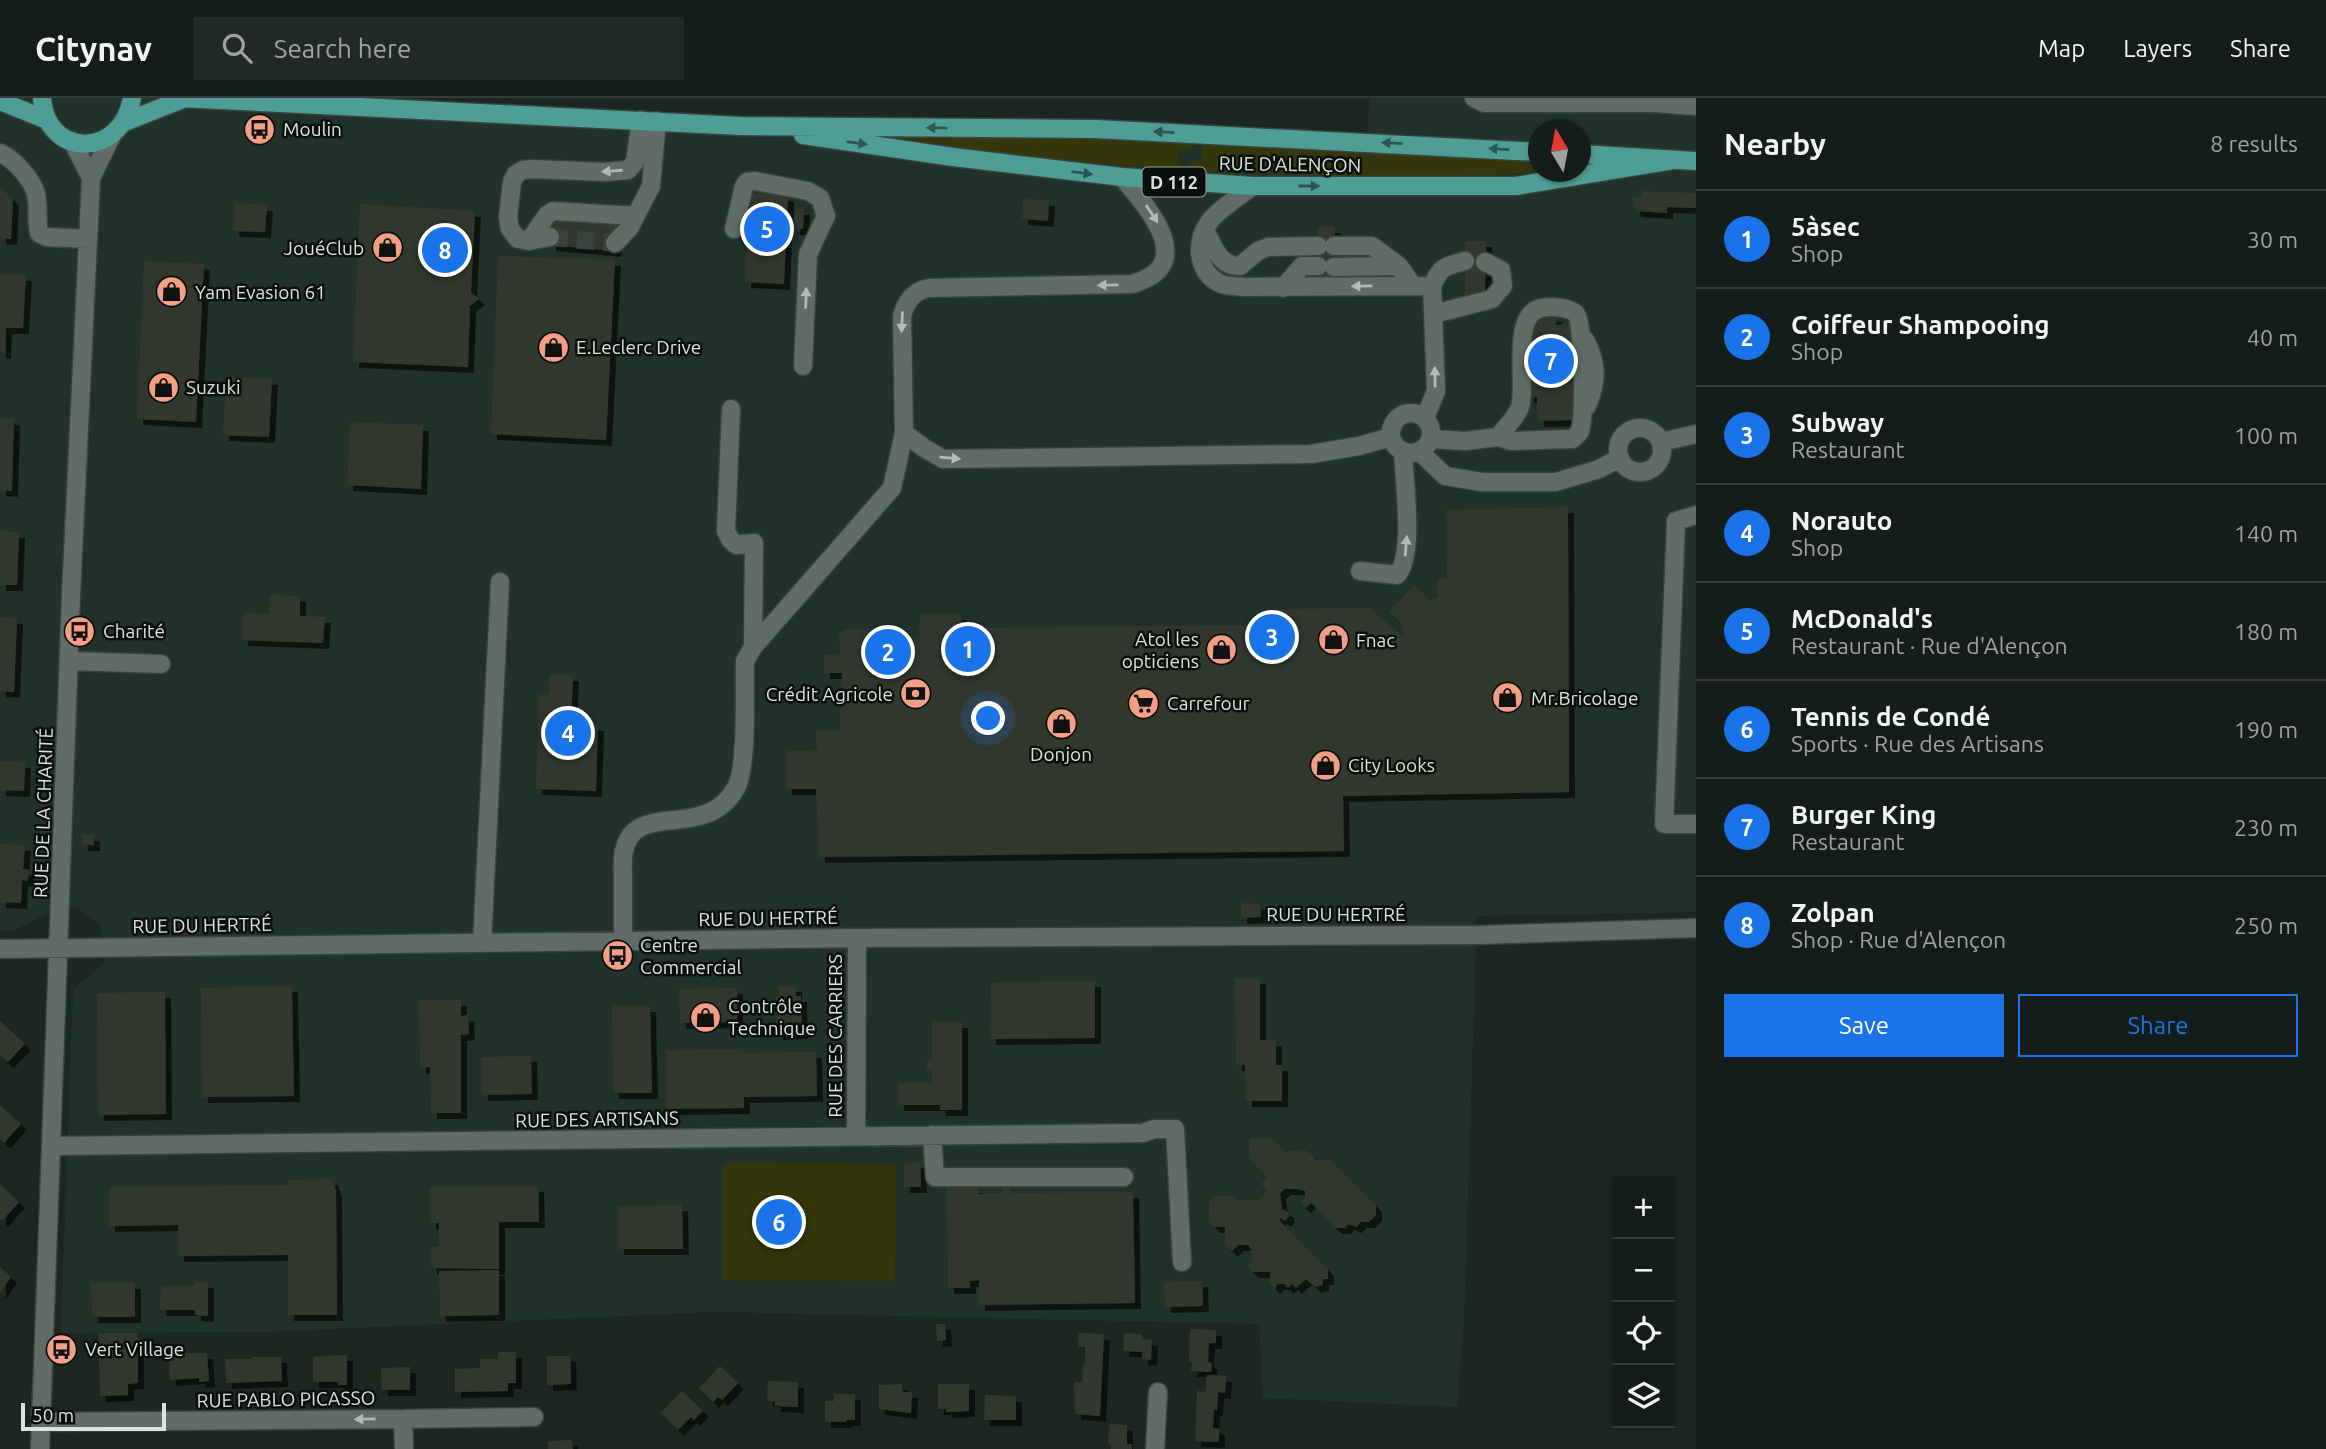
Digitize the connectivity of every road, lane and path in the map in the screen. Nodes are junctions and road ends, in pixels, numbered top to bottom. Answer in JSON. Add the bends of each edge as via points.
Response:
{"nodes":[{"id":1,"x":41,"y":98,"type":"edge"},
{"id":2,"x":132,"y":98,"type":"edge"},
{"id":3,"x":182,"y":98,"type":"edge"},
{"id":4,"x":1474,"y":98,"type":"edge"},
{"id":5,"x":0,"y":101,"type":"edge"},
{"id":6,"x":1654,"y":101,"type":"edge"},
{"id":7,"x":1696,"y":106,"type":"edge"},
{"id":8,"x":47,"y":120,"type":"junction"},
{"id":9,"x":649,"y":121,"type":"junction"},
{"id":10,"x":125,"y":122,"type":"junction"},
{"id":11,"x":741,"y":126,"type":"junction"},
{"id":12,"x":112,"y":135,"type":"junction"},
{"id":13,"x":72,"y":141,"type":"junction"},
{"id":14,"x":1528,"y":151,"type":"edge"},
{"id":15,"x":0,"y":153,"type":"edge"},
{"id":16,"x":1591,"y":155,"type":"edge"},
{"id":17,"x":1673,"y":160,"type":"junction"},
{"id":18,"x":1696,"y":161,"type":"edge"},
{"id":19,"x":1122,"y":177,"type":"junction"},
{"id":20,"x":91,"y":178,"type":"junction"},
{"id":21,"x":1253,"y":186,"type":"junction"},
{"id":22,"x":635,"y":216,"type":"junction"},
{"id":23,"x":734,"y":229,"type":"dead end"},
{"id":24,"x":1205,"y":230,"type":"junction"},
{"id":25,"x":550,"y":237,"type":"tunnel mouth"},
{"id":26,"x":88,"y":239,"type":"junction"},
{"id":27,"x":529,"y":241,"type":"junction"},
{"id":28,"x":615,"y":243,"type":"dead end"},
{"id":29,"x":1465,"y":261,"type":"dead end"},
{"id":30,"x":1485,"y":262,"type":"dead end"},
{"id":31,"x":1399,"y":266,"type":"junction"},
{"id":32,"x":1413,"y":286,"type":"junction"},
{"id":33,"x":1432,"y":286,"type":"junction"},
{"id":34,"x":1283,"y":288,"type":"junction"},
{"id":35,"x":1434,"y":314,"type":"junction"},
{"id":36,"x":803,"y":366,"type":"dead end"},
{"id":37,"x":731,"y":409,"type":"dead end"},
{"id":38,"x":1425,"y":418,"type":"junction"},
{"id":39,"x":904,"y":433,"type":"junction"},
{"id":40,"x":1696,"y":434,"type":"edge"},
{"id":41,"x":1498,"y":437,"type":"junction"},
{"id":42,"x":1661,"y":442,"type":"junction"},
{"id":43,"x":1411,"y":445,"type":"junction"},
{"id":44,"x":1620,"y":458,"type":"junction"},
{"id":45,"x":1696,"y":514,"type":"edge"},
{"id":46,"x":1360,"y":570,"type":"dead end"},
{"id":47,"x":500,"y":582,"type":"dead end"},
{"id":48,"x":753,"y":647,"type":"junction"},
{"id":49,"x":69,"y":661,"type":"junction"},
{"id":50,"x":161,"y":664,"type":"dead end"},
{"id":51,"x":1696,"y":824,"type":"edge"},
{"id":52,"x":1696,"y":928,"type":"edge"},
{"id":53,"x":857,"y":938,"type":"junction"},
{"id":54,"x":623,"y":942,"type":"junction"},
{"id":55,"x":482,"y":943,"type":"junction"},
{"id":56,"x":59,"y":948,"type":"junction"},
{"id":57,"x":0,"y":949,"type":"edge"},
{"id":58,"x":856,"y":1135,"type":"junction"},
{"id":59,"x":932,"y":1135,"type":"junction"},
{"id":60,"x":52,"y":1146,"type":"junction"},
{"id":61,"x":1124,"y":1177,"type":"dead end"},
{"id":62,"x":1182,"y":1262,"type":"dead end"},
{"id":63,"x":1158,"y":1392,"type":"dead end"},
{"id":64,"x":534,"y":1417,"type":"dead end"},
{"id":65,"x":403,"y":1419,"type":"junction"},
{"id":66,"x":43,"y":1422,"type":"junction"},
{"id":67,"x":40,"y":1449,"type":"edge"},
{"id":68,"x":404,"y":1449,"type":"edge"},
{"id":69,"x":1155,"y":1449,"type":"edge"}],
"edges":[{"from":1,"to":8,"type":"main road"},
{"from":2,"to":10,"type":"main road"},
{"from":3,"to":9,"type":"main road","name":"RUE D'ALENÇON","number":"D 112"},
{"from":3,"to":10,"type":"main road","name":"RUE D'ALENÇON","number":"D 112"},
{"from":4,"to":6,"type":"street","via":[[1484,103]]},
{"from":5,"to":8,"type":"main road"},
{"from":6,"to":7,"type":"street"},
{"from":8,"to":13,"type":"main road","via":[[54,131]]},
{"from":9,"to":11,"type":"main road","name":"RUE D'ALENÇON","number":"D 112"},
{"from":9,"to":22,"type":"street","via":[[651,186]]},
{"from":9,"to":27,"type":"street","one_way":true,"via":[[628,170],[533,169],[516,174],[509,195],[510,229],[518,239]]},
{"from":10,"to":12,"type":"main road"},
{"from":14,"to":11,"type":"main road","name":"RUE D'ALENÇON","number":"D 112","one_way":true,"via":[[1096,129]]},
{"from":11,"to":19,"type":"main road","name":"RUE D'ALENÇON","number":"D 112","one_way":true},
{"from":12,"to":13,"type":"main road","via":[[90,144]]},
{"from":12,"to":20,"type":"street","name":"RUE DE LA CHARITÉ"},
{"from":13,"to":20,"type":"street","name":"RUE DE LA CHARITÉ"},
{"from":15,"to":26,"type":"street","via":[[32,185],[39,233]]},
{"from":16,"to":17,"type":"main road","name":"RUE D'ALENÇON","number":"D 112"},
{"from":17,"to":18,"type":"main road","name":"RUE D'ALENÇON","number":"D 112"},
{"from":21,"to":17,"type":"main road","name":"RUE D'ALENÇON","number":"D 112","one_way":true,"via":[[1516,186]]},
{"from":19,"to":21,"type":"main road","name":"RUE D'ALENÇON","number":"D 112"},
{"from":19,"to":39,"type":"street","one_way":true,"via":[[1156,218],[1165,243],[1165,258],[1154,274],[1132,284],[929,288],[914,293],[902,316]]},
{"from":20,"to":26,"type":"street","name":"RUE DE LA CHARITÉ"},
{"from":21,"to":24,"type":"street","via":[[1221,210]]},
{"from":22,"to":27,"type":"street","via":[[553,211]]},
{"from":22,"to":28,"type":"street"},
{"from":36,"to":23,"type":"street","one_way":true,"via":[[808,254],[826,216],[820,198],[807,191],[747,182]]},
{"from":24,"to":31,"type":"street","via":[[1230,266],[1240,266],[1268,247],[1326,246],[1371,246]]},
{"from":24,"to":34,"type":"street","via":[[1199,256],[1205,272],[1220,284]]},
{"from":25,"to":27,"type":"street"},
{"from":26,"to":49,"type":"street","name":"RUE DE LA CHARITÉ"},
{"from":29,"to":33,"type":"street","via":[[1446,266]]},
{"from":30,"to":35,"type":"street","via":[[1501,270],[1503,285],[1492,299]]},
{"from":31,"to":32,"type":"street"},
{"from":31,"to":34,"type":"street","via":[[1301,267]]},
{"from":32,"to":33,"type":"street"},
{"from":32,"to":34,"type":"street","one_way":true},
{"from":33,"to":35,"type":"street"},
{"from":38,"to":35,"type":"street","one_way":true,"via":[[1436,391]]},
{"from":37,"to":48,"type":"street","via":[[726,531],[736,545],[754,543]]},
{"from":38,"to":43,"type":"street","via":[[1431,428]]},
{"from":38,"to":43,"type":"street","via":[[1415,412],[1402,414],[1392,424]]},
{"from":39,"to":43,"type":"street","one_way":true,"via":[[943,459],[1311,454],[1359,446]]},
{"from":39,"to":48,"type":"street","via":[[892,488]]},
{"from":40,"to":42,"type":"street"},
{"from":41,"to":41,"type":"street","via":[[1511,441],[1573,439],[1579,433],[1582,334],[1577,315],[1569,309],[1539,308],[1527,317],[1520,407]]},
{"from":41,"to":43,"type":"street"},
{"from":42,"to":44,"type":"street","via":[[1661,457],[1652,469],[1629,469]]},
{"from":42,"to":44,"type":"street","via":[[1646,428],[1632,429],[1622,438]]},
{"from":43,"to":44,"type":"street","via":[[1445,475],[1482,482],[1556,482]]},
{"from":46,"to":43,"type":"street","one_way":true,"via":[[1396,575],[1403,568]]},
{"from":45,"to":51,"type":"street","via":[[1676,522],[1664,824]]},
{"from":47,"to":55,"type":"street"},
{"from":48,"to":54,"type":"street","via":[[745,661],[743,769],[737,787],[715,812],[695,819],[649,823],[630,835],[623,852]]},
{"from":49,"to":50,"type":"street"},
{"from":49,"to":56,"type":"street","name":"RUE DE LA CHARITÉ"},
{"from":52,"to":53,"type":"street","name":"RUE DU HERTRÉ","via":[[1479,935]]},
{"from":53,"to":54,"type":"street","name":"RUE DU HERTRÉ"},
{"from":53,"to":58,"type":"street","name":"RUE DES CARRIERS"},
{"from":54,"to":55,"type":"street","name":"RUE DU HERTRÉ"},
{"from":55,"to":56,"type":"street","name":"RUE DU HERTRÉ"},
{"from":56,"to":57,"type":"street","name":"RUE DU HERTRÉ"},
{"from":56,"to":60,"type":"street","name":"RUE DE LA CHARITÉ"},
{"from":58,"to":59,"type":"street","name":"RUE DES ARTISANS"},
{"from":58,"to":60,"type":"street","name":"RUE DES ARTISANS"},
{"from":59,"to":61,"type":"street","via":[[935,1177]]},
{"from":59,"to":62,"type":"street","name":"RUE DES ARTISANS","via":[[1175,1129]]},
{"from":60,"to":66,"type":"street","name":"RUE DE LA CHARITÉ"},
{"from":63,"to":69,"type":"street"},
{"from":64,"to":65,"type":"street","name":"RUE PABLO PICASSO"},
{"from":65,"to":66,"type":"street","name":"RUE PABLO PICASSO","one_way":true},
{"from":65,"to":68,"type":"street"},
{"from":66,"to":67,"type":"street","name":"RUE DE LA CHARITÉ"}]}
